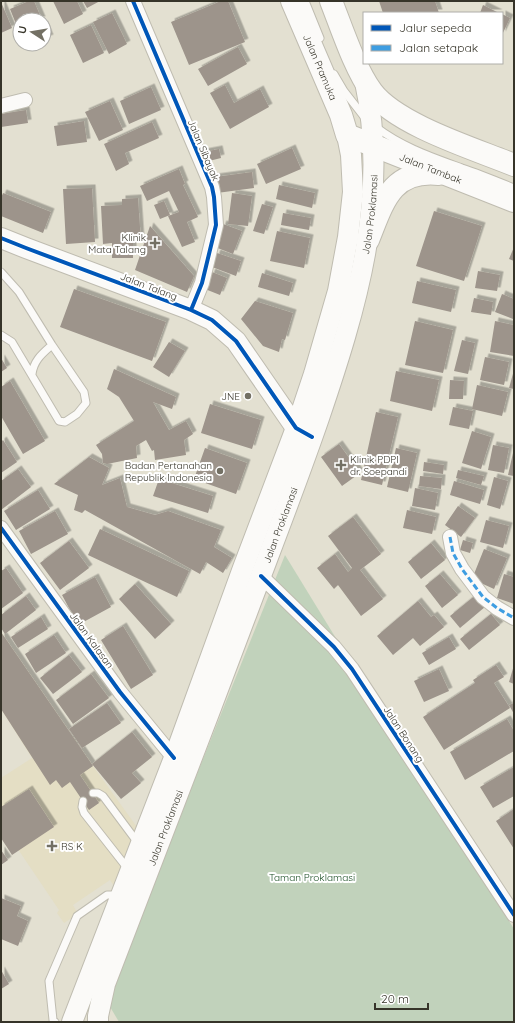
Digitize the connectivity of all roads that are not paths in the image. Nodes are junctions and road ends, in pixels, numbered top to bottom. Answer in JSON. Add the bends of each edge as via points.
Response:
{"nodes":[{"id":1,"x":133,"y":1,"type":"edge"},
{"id":2,"x":292,"y":1,"type":"edge"},
{"id":3,"x":305,"y":1,"type":"edge"},
{"id":4,"x":331,"y":1,"type":"edge"},
{"id":5,"x":322,"y":43,"type":"dead end"},
{"id":6,"x":332,"y":68,"type":"dead end"},
{"id":7,"x":25,"y":100,"type":"dead end"},
{"id":8,"x":1,"y":106,"type":"edge"},
{"id":9,"x":369,"y":109,"type":"junction"},
{"id":10,"x":347,"y":135,"type":"junction"},
{"id":11,"x":514,"y":165,"type":"edge"},
{"id":12,"x":448,"y":174,"type":"junction"},
{"id":13,"x":514,"y":188,"type":"edge"},
{"id":14,"x":514,"y":200,"type":"edge"},
{"id":15,"x":1,"y":238,"type":"edge"},
{"id":16,"x":368,"y":240,"type":"junction"},
{"id":17,"x":1,"y":272,"type":"edge"},
{"id":18,"x":191,"y":310,"type":"junction"},
{"id":19,"x":1,"y":335,"type":"edge"},
{"id":20,"x":52,"y":346,"type":"junction"},
{"id":21,"x":32,"y":374,"type":"junction"},
{"id":22,"x":304,"y":432,"type":"junction"},
{"id":23,"x":1,"y":528,"type":"edge"},
{"id":24,"x":450,"y":537,"type":"dead end"},
{"id":25,"x":261,"y":576,"type":"junction"},
{"id":26,"x":514,"y":618,"type":"edge"},
{"id":27,"x":174,"y":758,"type":"junction"},
{"id":28,"x":93,"y":793,"type":"dead end"},
{"id":29,"x":83,"y":801,"type":"dead end"},
{"id":30,"x":140,"y":846,"type":"junction"},
{"id":31,"x":130,"y":872,"type":"junction"},
{"id":32,"x":121,"y":896,"type":"junction"},
{"id":33,"x":514,"y":915,"type":"edge"},
{"id":34,"x":56,"y":1022,"type":"edge"},
{"id":35,"x":72,"y":1022,"type":"edge"},
{"id":36,"x":98,"y":1022,"type":"edge"}],
"edges":[{"from":1,"to":18,"type":"street","name":"Jalan Sibayak","via":[[214,197],[216,226],[202,283]]},
{"from":2,"to":10,"type":"main road","name":"Jalan Pramuka","via":[[341,115]]},
{"from":3,"to":5,"type":"lane"},
{"from":4,"to":9,"type":"main road","via":[[355,61]]},
{"from":6,"to":9,"type":"lane","via":[[344,91]]},
{"from":7,"to":8,"type":"street"},
{"from":9,"to":10,"type":"main road","name":"Jalan Tambak"},
{"from":9,"to":11,"type":"main road","name":"Jalan Tambak","via":[[380,101],[407,120]]},
{"from":9,"to":12,"type":"main road","name":"Jalan Tambak"},
{"from":9,"to":13,"type":"lane","via":[[394,140],[418,152]]},
{"from":9,"to":16,"type":"main road","name":"Jalan Proklamasi","via":[[373,195]]},
{"from":10,"to":22,"type":"main road","name":"Jalan Proklamasi","via":[[353,192],[344,265],[318,360]]},
{"from":12,"to":14,"type":"main road","name":"Jalan Tambak"},
{"from":12,"to":16,"type":"main road","via":[[418,174],[406,178],[397,185],[382,206]]},
{"from":15,"to":18,"type":"main road","name":"Jalan Talang"},
{"from":16,"to":22,"type":"main road","name":"Jalan Proklamasi","via":[[352,312]]},
{"from":17,"to":20,"type":"lane","via":[[19,292]]},
{"from":18,"to":22,"type":"main road","name":"Jalan Talang","via":[[212,320],[236,341]]},
{"from":19,"to":21,"type":"lane","via":[[12,342]]},
{"from":20,"to":21,"type":"lane","via":[[38,357],[33,365]]},
{"from":20,"to":21,"type":"lane","via":[[84,392],[86,403],[77,414],[65,422],[59,421]]},
{"from":22,"to":25,"type":"main road","name":"Jalan Proklamasi"},
{"from":22,"to":27,"type":"main road","name":"Jalan Proklamasi","via":[[243,568]]},
{"from":23,"to":27,"type":"street","name":"Jalan Kalasan","via":[[120,692]]},
{"from":24,"to":26,"type":"street","via":[[453,553],[483,596]]},
{"from":25,"to":33,"type":"street","name":"Jalan Bonang","via":[[334,647],[352,670]]},
{"from":25,"to":36,"type":"main road","name":"Jalan Proklamasi","via":[[105,984]]},
{"from":27,"to":30,"type":"main road","name":"Jalan Proklamasi"},
{"from":28,"to":30,"type":"lane","via":[[103,796]]},
{"from":29,"to":31,"type":"lane","via":[[84,813]]},
{"from":30,"to":31,"type":"main road","name":"Jalan Proklamasi"},
{"from":31,"to":32,"type":"main road","name":"Jalan Proklamasi"},
{"from":32,"to":34,"type":"lane","via":[[107,895],[77,916],[49,981],[53,1020]]},
{"from":32,"to":35,"type":"main road","name":"Jalan Proklamasi"}]}
